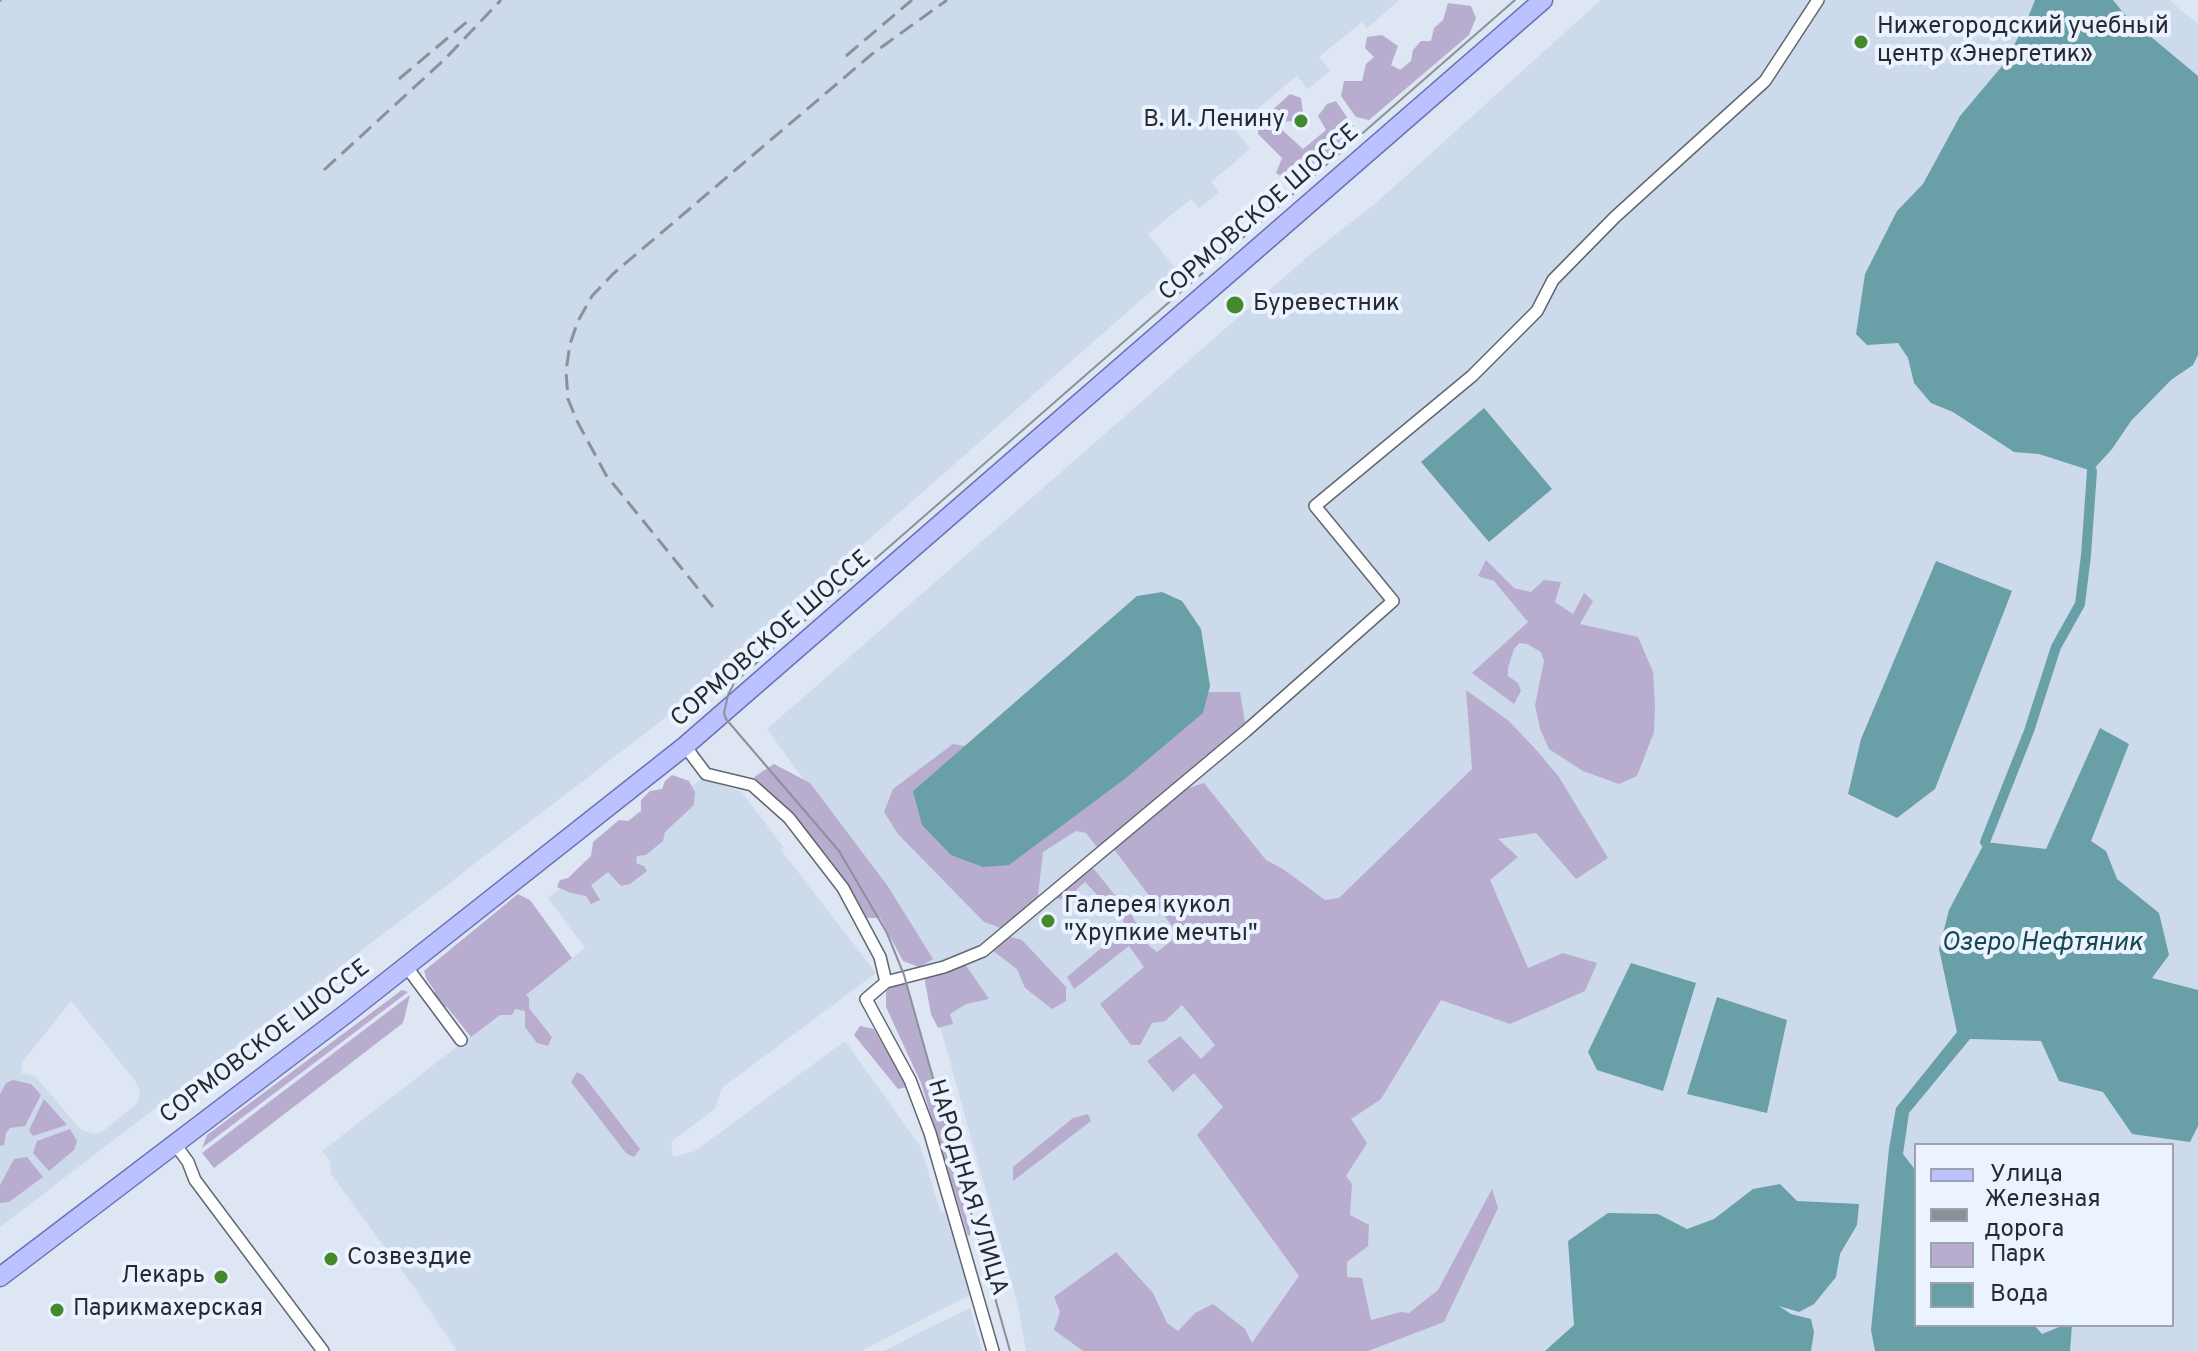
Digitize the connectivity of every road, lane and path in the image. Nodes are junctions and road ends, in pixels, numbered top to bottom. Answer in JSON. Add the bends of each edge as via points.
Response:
{"nodes":[{"id":1,"x":1543,"y":0,"type":"edge"},
{"id":2,"x":1818,"y":0,"type":"edge"},
{"id":3,"x":685,"y":746,"type":"junction"},
{"id":4,"x":406,"y":966,"type":"junction"},
{"id":5,"x":886,"y":982,"type":"junction"},
{"id":6,"x":461,"y":1040,"type":"dead end"},
{"id":7,"x":175,"y":1144,"type":"junction"},
{"id":8,"x":0,"y":1277,"type":"edge"},
{"id":9,"x":323,"y":1351,"type":"edge"},
{"id":10,"x":993,"y":1351,"type":"edge"}],
"edges":[{"from":1,"to":3,"type":"main road","name":"СОРМОВСКОЕ ШОССЕ"},
{"from":2,"to":5,"type":"street","via":[[1765,81],[1615,217],[1553,280],[1537,311],[1472,376],[1315,506],[1393,601],[983,951]]},
{"from":3,"to":4,"type":"main road","name":"СОРМОВСКОЕ ШОССЕ"},
{"from":3,"to":5,"type":"street","via":[[706,774],[752,785],[789,818],[843,888],[880,957]]},
{"from":4,"to":6,"type":"street"},
{"from":4,"to":7,"type":"main road","name":"СОРМОВСКОЕ ШОССЕ"},
{"from":5,"to":10,"type":"street","name":"НАРОДНАЯ УЛИЦА","via":[[866,999],[910,1080],[930,1133]]},
{"from":7,"to":8,"type":"main road","name":"СОРМОВСКОЕ ШОССЕ"},
{"from":7,"to":9,"type":"street","via":[[195,1180]]}]}
